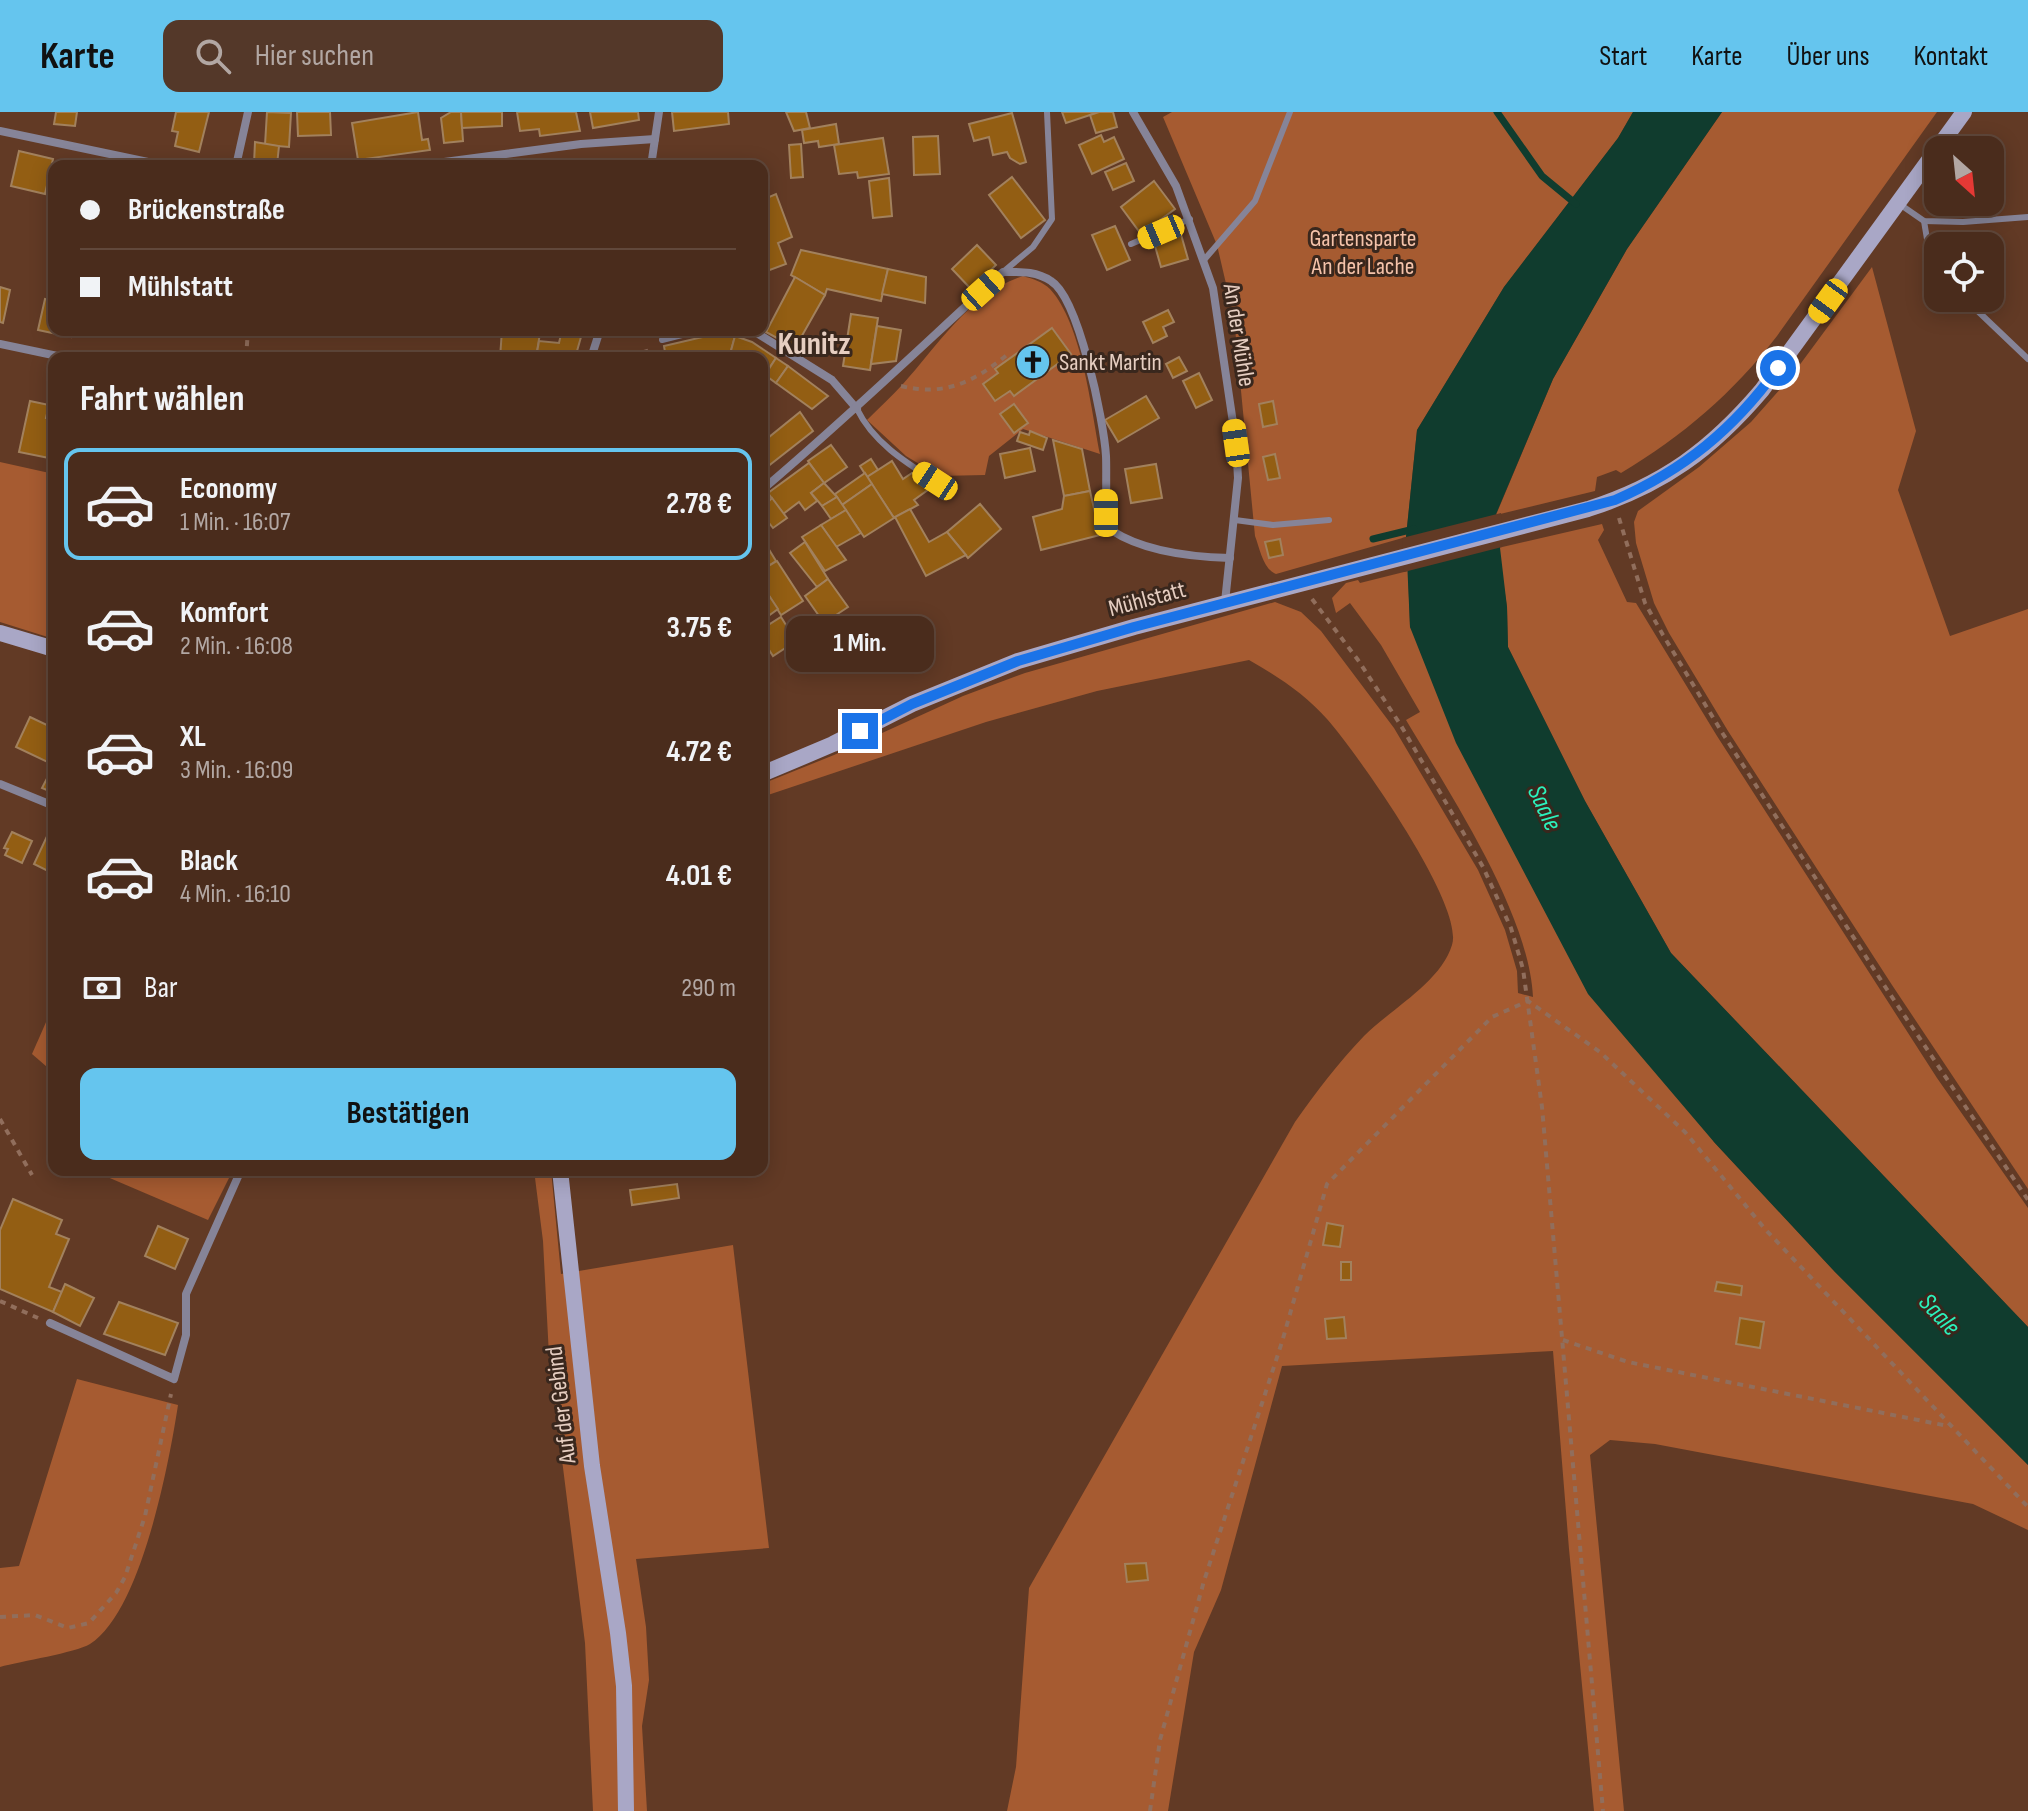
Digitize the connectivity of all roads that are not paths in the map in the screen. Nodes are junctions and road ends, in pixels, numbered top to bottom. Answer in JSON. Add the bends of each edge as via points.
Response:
{"nodes":[{"id":1,"x":248,"y":112,"type":"edge"},
{"id":2,"x":659,"y":112,"type":"edge"},
{"id":3,"x":1047,"y":112,"type":"edge"},
{"id":4,"x":1133,"y":112,"type":"edge"},
{"id":5,"x":1290,"y":112,"type":"edge"},
{"id":6,"x":1964,"y":112,"type":"edge"},
{"id":7,"x":0,"y":131,"type":"edge"},
{"id":8,"x":655,"y":139,"type":"junction"},
{"id":9,"x":138,"y":160,"type":"edge"},
{"id":10,"x":237,"y":160,"type":"edge"},
{"id":11,"x":460,"y":160,"type":"edge"},
{"id":12,"x":652,"y":160,"type":"edge"},
{"id":13,"x":1898,"y":203,"type":"junction"},
{"id":14,"x":2028,"y":217,"type":"edge"},
{"id":15,"x":1190,"y":219,"type":"junction"},
{"id":16,"x":1924,"y":221,"type":"junction"},
{"id":17,"x":1926,"y":232,"type":"edge"},
{"id":18,"x":1131,"y":244,"type":"dead end"},
{"id":19,"x":1204,"y":260,"type":"junction"},
{"id":20,"x":1003,"y":272,"type":"junction"},
{"id":21,"x":1979,"y":312,"type":"edge"},
{"id":22,"x":678,"y":336,"type":"edge"},
{"id":23,"x":762,"y":336,"type":"edge"},
{"id":24,"x":662,"y":340,"type":"road end"},
{"id":25,"x":0,"y":344,"type":"edge"},
{"id":26,"x":48,"y":354,"type":"edge"},
{"id":27,"x":2028,"y":359,"type":"edge"},
{"id":28,"x":857,"y":409,"type":"junction"},
{"id":29,"x":935,"y":481,"type":"dead end"},
{"id":30,"x":768,"y":485,"type":"edge"},
{"id":31,"x":1235,"y":520,"type":"junction"},
{"id":32,"x":1329,"y":520,"type":"dead end"},
{"id":33,"x":1230,"y":558,"type":"junction"},
{"id":34,"x":1225,"y":603,"type":"junction"},
{"id":35,"x":0,"y":633,"type":"edge"},
{"id":36,"x":48,"y":647,"type":"edge"},
{"id":37,"x":768,"y":771,"type":"edge"},
{"id":38,"x":0,"y":784,"type":"edge"},
{"id":39,"x":48,"y":804,"type":"edge"},
{"id":40,"x":238,"y":1176,"type":"edge"},
{"id":41,"x":561,"y":1176,"type":"edge"},
{"id":42,"x":50,"y":1323,"type":"road end"},
{"id":43,"x":626,"y":1811,"type":"edge"}],
"edges":[{"from":1,"to":10,"type":"street"},
{"from":2,"to":8,"type":"street"},
{"from":3,"to":20,"type":"lane","via":[[1052,219],[1033,247]]},
{"from":4,"to":15,"type":"street","name":"An der Mühle","via":[[1161,156]]},
{"from":5,"to":19,"type":"lane","via":[[1255,201]]},
{"from":6,"to":13,"type":"street","name":"Mühlstatt"},
{"from":7,"to":9,"type":"street"},
{"from":8,"to":11,"type":"street"},
{"from":8,"to":12,"type":"street"},
{"from":13,"to":16,"type":"lane"},
{"from":13,"to":34,"type":"street","name":"Mühlstatt","via":[[1743,412],[1697,454],[1653,484],[1561,516]]},
{"from":14,"to":16,"type":"lane"},
{"from":15,"to":18,"type":"lane"},
{"from":15,"to":19,"type":"street","name":"An der Mühle"},
{"from":16,"to":17,"type":"lane"},
{"from":19,"to":31,"type":"street","name":"An der Mühle","via":[[1213,288],[1236,443]]},
{"from":20,"to":28,"type":"street"},
{"from":20,"to":33,"type":"street","via":[[1029,272],[1054,282],[1069,303],[1082,335],[1106,453],[1111,530],[1159,548]]},
{"from":21,"to":27,"type":"lane"},
{"from":22,"to":24,"type":"lane"},
{"from":23,"to":28,"type":"street","via":[[832,380]]},
{"from":25,"to":26,"type":"street"},
{"from":28,"to":29,"type":"lane","via":[[866,427]]},
{"from":28,"to":30,"type":"street"},
{"from":31,"to":32,"type":"lane","via":[[1273,525]]},
{"from":31,"to":33,"type":"street","name":"An der Mühle"},
{"from":33,"to":34,"type":"street","name":"An der Mühle"},
{"from":34,"to":37,"type":"street","name":"Mühlstatt","via":[[1018,661]]},
{"from":35,"to":36,"type":"street"},
{"from":38,"to":39,"type":"street"},
{"from":40,"to":42,"type":"street","via":[[186,1294],[186,1335],[174,1379]]},
{"from":41,"to":43,"type":"street","name":"Auf der Gebind","via":[[592,1466],[624,1686]]}]}
